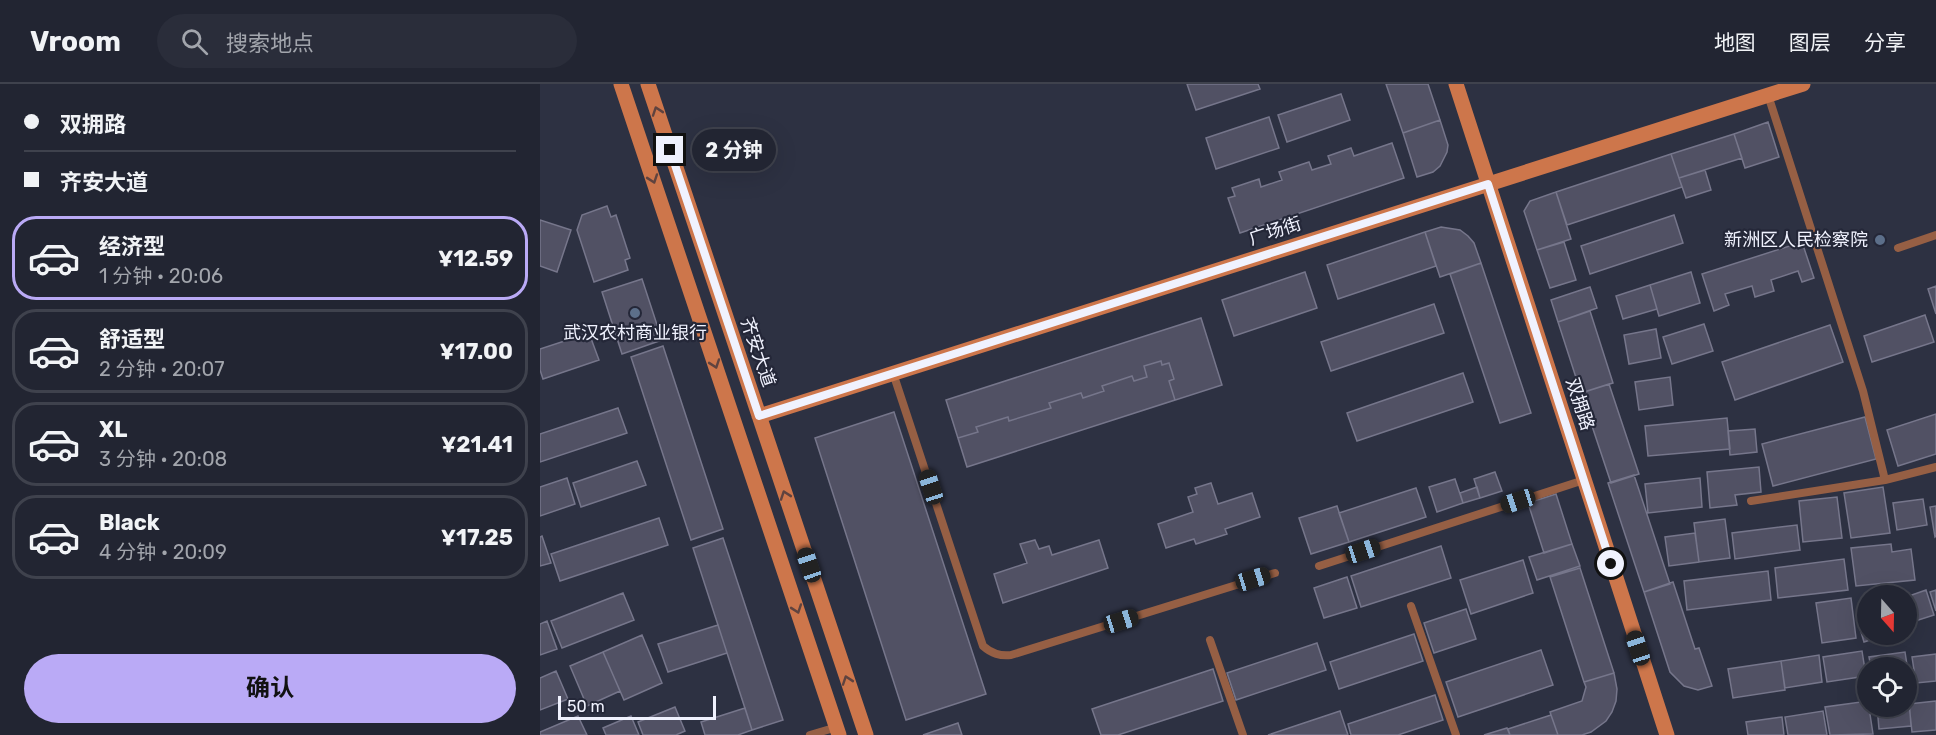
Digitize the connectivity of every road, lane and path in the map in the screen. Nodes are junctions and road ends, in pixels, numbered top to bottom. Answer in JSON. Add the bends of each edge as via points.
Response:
{"nodes":[{"id":1,"x":621,"y":84,"type":"edge"},
{"id":2,"x":648,"y":84,"type":"edge"},
{"id":3,"x":1455,"y":84,"type":"edge"},
{"id":4,"x":1803,"y":84,"type":"edge"},
{"id":5,"x":1768,"y":95,"type":"junction"},
{"id":6,"x":1488,"y":184,"type":"junction"},
{"id":7,"x":1936,"y":236,"type":"edge"},
{"id":8,"x":1898,"y":248,"type":"dead end"},
{"id":9,"x":893,"y":373,"type":"junction"},
{"id":10,"x":759,"y":416,"type":"junction"},
{"id":11,"x":1936,"y":466,"type":"edge"},
{"id":12,"x":1584,"y":480,"type":"junction"},
{"id":13,"x":1885,"y":480,"type":"junction"},
{"id":14,"x":1751,"y":501,"type":"dead end"},
{"id":15,"x":1319,"y":566,"type":"dead end"},
{"id":16,"x":1275,"y":573,"type":"dead end"},
{"id":17,"x":1412,"y":606,"type":"dead end"},
{"id":18,"x":1210,"y":640,"type":"dead end"},
{"id":19,"x":838,"y":731,"type":"edge"},
{"id":20,"x":1664,"y":734,"type":"edge"},
{"id":21,"x":810,"y":735,"type":"edge"},
{"id":22,"x":866,"y":735,"type":"edge"},
{"id":23,"x":1243,"y":735,"type":"edge"},
{"id":24,"x":1456,"y":735,"type":"edge"}],
"edges":[{"from":1,"to":19,"type":"street","one_way":true},
{"from":10,"to":2,"type":"street","name":"齐安大道","one_way":true},
{"from":3,"to":6,"type":"street","name":"双拥路"},
{"from":4,"to":5,"type":"street","name":"广场街"},
{"from":5,"to":6,"type":"street","name":"广场街"},
{"from":5,"to":13,"type":"lane","via":[[1863,392]]},
{"from":6,"to":9,"type":"street","name":"广场街"},
{"from":6,"to":12,"type":"street","name":"双拥路"},
{"from":7,"to":8,"type":"lane"},
{"from":9,"to":10,"type":"street","name":"广场街"},
{"from":9,"to":16,"type":"lane","via":[[983,646],[988,651],[1011,655]]},
{"from":22,"to":10,"type":"street","name":"齐安大道","one_way":true},
{"from":11,"to":13,"type":"lane"},
{"from":12,"to":15,"type":"lane"},
{"from":12,"to":20,"type":"street","name":"双拥路"},
{"from":13,"to":14,"type":"lane"},
{"from":17,"to":24,"type":"lane"},
{"from":18,"to":23,"type":"lane"},
{"from":19,"to":21,"type":"lane"}]}
